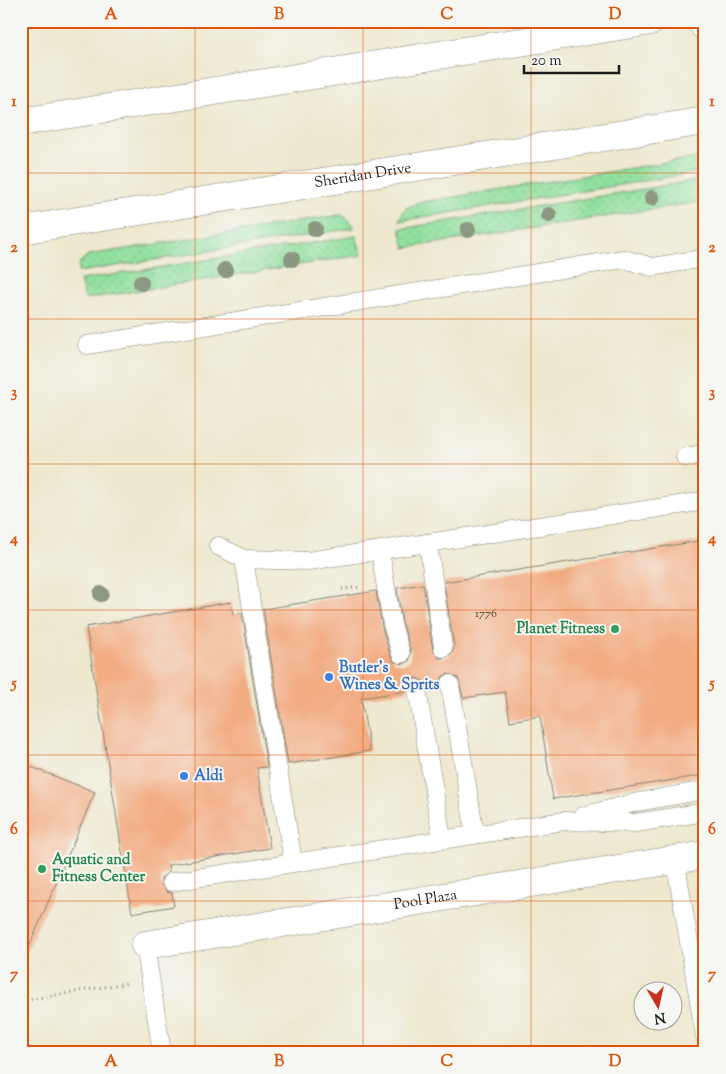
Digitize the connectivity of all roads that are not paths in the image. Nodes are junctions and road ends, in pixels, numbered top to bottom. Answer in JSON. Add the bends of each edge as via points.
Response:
{"nodes":[{"id":1,"x":651,"y":21,"type":"edge"},
{"id":2,"x":701,"y":21,"type":"edge"},
{"id":3,"x":705,"y":27,"type":"edge"},
{"id":4,"x":705,"y":121,"type":"edge"},
{"id":5,"x":21,"y":122,"type":"edge"},
{"id":6,"x":21,"y":230,"type":"edge"},
{"id":7,"x":705,"y":258,"type":"edge"},
{"id":8,"x":87,"y":345,"type":"dead end"},
{"id":9,"x":705,"y":454,"type":"edge"},
{"id":10,"x":685,"y":457,"type":"dead end"},
{"id":11,"x":705,"y":501,"type":"edge"},
{"id":12,"x":428,"y":543,"type":"junction"},
{"id":13,"x":218,"y":546,"type":"dead end"},
{"id":14,"x":380,"y":550,"type":"junction"},
{"id":15,"x":244,"y":559,"type":"junction"},
{"id":16,"x":439,"y":648,"type":"dead end"},
{"id":17,"x":406,"y":653,"type":"dead end"},
{"id":18,"x":445,"y":684,"type":"dead end"},
{"id":19,"x":412,"y":690,"type":"dead end"},
{"id":20,"x":705,"y":790,"type":"edge"},
{"id":21,"x":705,"y":812,"type":"edge"},
{"id":22,"x":564,"y":821,"type":"junction"},
{"id":23,"x":470,"y":835,"type":"junction"},
{"id":24,"x":437,"y":840,"type":"junction"},
{"id":25,"x":705,"y":854,"type":"edge"},
{"id":26,"x":675,"y":859,"type":"junction"},
{"id":27,"x":293,"y":862,"type":"junction"},
{"id":28,"x":171,"y":882,"type":"dead end"},
{"id":29,"x":145,"y":945,"type":"joint"},
{"id":30,"x":705,"y":1037,"type":"edge"},
{"id":31,"x":162,"y":1053,"type":"edge"}],
"edges":[{"from":1,"to":5,"type":"main road"},
{"from":2,"to":3,"type":"main road"},
{"from":4,"to":6,"type":"main road","name":"Sheridan Drive"},
{"from":7,"to":8,"type":"lane","via":[[652,267],[624,259]]},
{"from":9,"to":10,"type":"lane"},
{"from":11,"to":12,"type":"lane"},
{"from":12,"to":14,"type":"lane"},
{"from":12,"to":16,"type":"lane","via":[[440,616]]},
{"from":13,"to":15,"type":"lane"},
{"from":14,"to":15,"type":"lane","via":[[308,561]]},
{"from":14,"to":17,"type":"lane","via":[[392,624]]},
{"from":15,"to":27,"type":"lane"},
{"from":18,"to":23,"type":"lane"},
{"from":19,"to":24,"type":"lane"},
{"from":20,"to":22,"type":"lane","via":[[633,803]]},
{"from":21,"to":22,"type":"lane","via":[[636,823]]},
{"from":22,"to":23,"type":"lane"},
{"from":23,"to":24,"type":"lane"},
{"from":24,"to":27,"type":"lane"},
{"from":25,"to":26,"type":"main road","name":"Pool Plaza"},
{"from":26,"to":29,"type":"main road","name":"Pool Plaza"},
{"from":26,"to":30,"type":"lane"},
{"from":27,"to":28,"type":"lane"},
{"from":29,"to":31,"type":"lane"}]}
